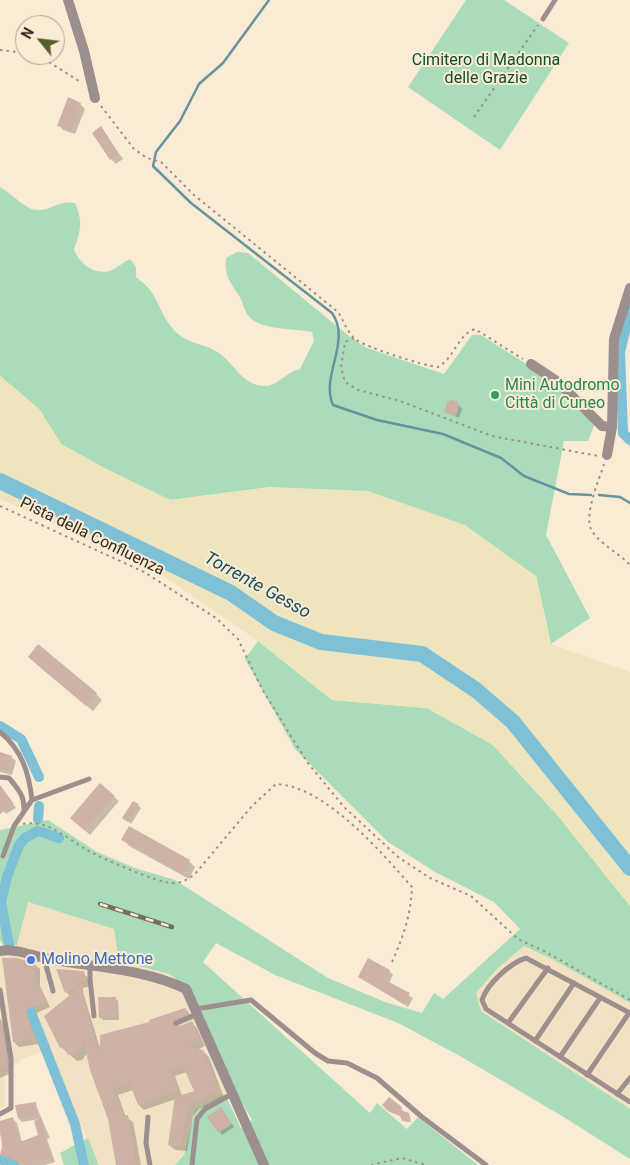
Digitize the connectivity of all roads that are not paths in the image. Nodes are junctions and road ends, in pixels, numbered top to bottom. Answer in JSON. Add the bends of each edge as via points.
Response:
{"nodes":[{"id":1,"x":68,"y":0,"type":"edge"},
{"id":2,"x":554,"y":0,"type":"edge"},
{"id":3,"x":543,"y":19,"type":"road end"},
{"id":4,"x":94,"y":98,"type":"road end"},
{"id":5,"x":630,"y":288,"type":"edge"},
{"id":6,"x":531,"y":364,"type":"road end"},
{"id":7,"x":612,"y":427,"type":"junction"},
{"id":8,"x":606,"y":455,"type":"dead end"},
{"id":9,"x":0,"y":732,"type":"edge"},
{"id":10,"x":0,"y":777,"type":"edge"},
{"id":11,"x":89,"y":779,"type":"dead end"},
{"id":12,"x":32,"y":800,"type":"junction"},
{"id":13,"x":24,"y":811,"type":"junction"},
{"id":14,"x":3,"y":856,"type":"dead end"},
{"id":15,"x":0,"y":951,"type":"edge"},
{"id":16,"x":44,"y":958,"type":"junction"},
{"id":17,"x":90,"y":966,"type":"junction"},
{"id":18,"x":548,"y":968,"type":"junction"},
{"id":19,"x":574,"y":983,"type":"junction"},
{"id":20,"x":0,"y":990,"type":"edge"},
{"id":21,"x":53,"y":991,"type":"dead end"},
{"id":22,"x":600,"y":998,"type":"junction"},
{"id":23,"x":197,"y":1011,"type":"junction"},
{"id":24,"x":630,"y":1013,"type":"edge"},
{"id":25,"x":94,"y":1016,"type":"dead end"},
{"id":26,"x":176,"y":1022,"type":"dead end"},
{"id":27,"x":508,"y":1023,"type":"junction"},
{"id":28,"x":536,"y":1041,"type":"junction"},
{"id":29,"x":560,"y":1058,"type":"junction"},
{"id":30,"x":587,"y":1075,"type":"junction"},
{"id":31,"x":630,"y":1078,"type":"edge"},
{"id":32,"x":232,"y":1094,"type":"junction"},
{"id":33,"x":618,"y":1094,"type":"junction"},
{"id":34,"x":630,"y":1102,"type":"edge"},
{"id":35,"x":0,"y":1114,"type":"edge"},
{"id":36,"x":148,"y":1117,"type":"dead end"},
{"id":37,"x":150,"y":1165,"type":"edge"},
{"id":38,"x":192,"y":1165,"type":"edge"},
{"id":39,"x":264,"y":1165,"type":"edge"},
{"id":40,"x":486,"y":1165,"type":"edge"}],
"edges":[{"from":1,"to":4,"type":"street","via":[[84,50]]},
{"from":2,"to":3,"type":"lane"},
{"from":5,"to":7,"type":"street","via":[[614,339]]},
{"from":6,"to":7,"type":"street","via":[[558,382],[602,426]]},
{"from":7,"to":8,"type":"street"},
{"from":9,"to":12,"type":"lane","via":[[24,761]]},
{"from":10,"to":13,"type":"lane","via":[[9,778],[21,793],[25,800]]},
{"from":11,"to":12,"type":"lane"},
{"from":12,"to":13,"type":"lane"},
{"from":13,"to":14,"type":"lane","via":[[14,826]]},
{"from":15,"to":16,"type":"street","via":[[9,949]]},
{"from":16,"to":17,"type":"street"},
{"from":16,"to":21,"type":"lane"},
{"from":17,"to":23,"type":"street","via":[[171,981],[186,989]]},
{"from":17,"to":25,"type":"lane"},
{"from":18,"to":19,"type":"lane"},
{"from":18,"to":27,"type":"lane"},
{"from":18,"to":27,"type":"lane","via":[[526,958],[517,961],[485,992],[482,1000],[486,1009]]},
{"from":19,"to":22,"type":"lane"},
{"from":19,"to":28,"type":"lane"},
{"from":20,"to":35,"type":"lane","via":[[11,1069],[11,1108]]},
{"from":22,"to":24,"type":"lane"},
{"from":22,"to":29,"type":"lane"},
{"from":23,"to":26,"type":"lane"},
{"from":23,"to":32,"type":"street"},
{"from":23,"to":40,"type":"lane","via":[[251,1000],[315,1053],[328,1061],[347,1064],[377,1078]]},
{"from":24,"to":30,"type":"lane"},
{"from":27,"to":28,"type":"lane"},
{"from":28,"to":29,"type":"lane"},
{"from":29,"to":30,"type":"lane"},
{"from":30,"to":33,"type":"lane"},
{"from":31,"to":33,"type":"lane"},
{"from":32,"to":38,"type":"lane","via":[[204,1110],[198,1119]]},
{"from":32,"to":39,"type":"street"},
{"from":33,"to":34,"type":"lane"},
{"from":36,"to":37,"type":"lane","via":[[146,1143]]}]}
